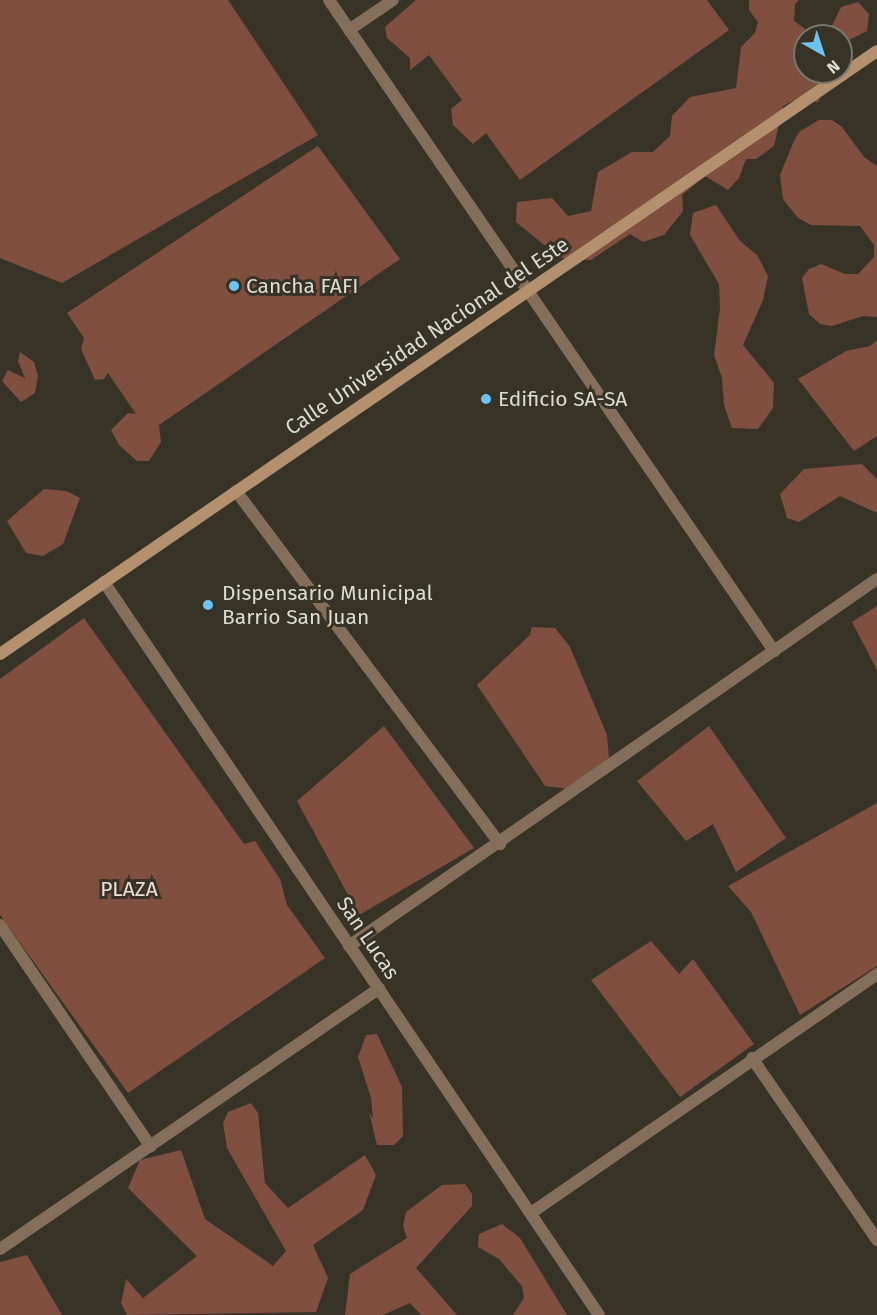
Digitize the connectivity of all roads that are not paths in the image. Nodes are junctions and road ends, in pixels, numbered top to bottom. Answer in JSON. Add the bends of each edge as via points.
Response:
{"nodes":[{"id":1,"x":329,"y":0,"type":"edge"},
{"id":2,"x":393,"y":0,"type":"edge"},
{"id":3,"x":349,"y":30,"type":"junction"},
{"id":4,"x":877,"y":51,"type":"edge"},
{"id":5,"x":530,"y":290,"type":"junction"},
{"id":6,"x":237,"y":491,"type":"junction"},
{"id":7,"x":877,"y":579,"type":"edge"},
{"id":8,"x":104,"y":582,"type":"junction"},
{"id":9,"x":774,"y":651,"type":"junction"},
{"id":10,"x":0,"y":654,"type":"edge"},
{"id":11,"x":500,"y":844,"type":"junction"},
{"id":12,"x":0,"y":925,"type":"edge"},
{"id":13,"x":349,"y":946,"type":"junction"},
{"id":14,"x":877,"y":974,"type":"edge"},
{"id":15,"x":379,"y":989,"type":"junction"},
{"id":16,"x":752,"y":1058,"type":"junction"},
{"id":17,"x":151,"y":1147,"type":"junction"},
{"id":18,"x":531,"y":1213,"type":"junction"},
{"id":19,"x":877,"y":1240,"type":"edge"},
{"id":20,"x":0,"y":1249,"type":"edge"},
{"id":21,"x":599,"y":1315,"type":"edge"}],
"edges":[{"from":1,"to":3,"type":"street"},
{"from":2,"to":3,"type":"street"},
{"from":3,"to":5,"type":"street"},
{"from":4,"to":5,"type":"street","name":"Calle Universidad Nacional del Este"},
{"from":5,"to":6,"type":"street","name":"Calle Universidad Nacional del Este"},
{"from":5,"to":9,"type":"street"},
{"from":6,"to":8,"type":"street","name":"Calle Universidad Nacional del Este"},
{"from":6,"to":11,"type":"street"},
{"from":7,"to":9,"type":"street"},
{"from":8,"to":10,"type":"street","name":"Calle Universidad Nacional del Este"},
{"from":8,"to":13,"type":"street","name":"San Lucas"},
{"from":9,"to":11,"type":"street"},
{"from":11,"to":13,"type":"street"},
{"from":12,"to":17,"type":"street"},
{"from":13,"to":15,"type":"street","name":"San Lucas"},
{"from":14,"to":16,"type":"street"},
{"from":15,"to":17,"type":"street"},
{"from":15,"to":18,"type":"street","name":"San Lucas"},
{"from":16,"to":18,"type":"street"},
{"from":16,"to":19,"type":"street"},
{"from":17,"to":20,"type":"street"},
{"from":18,"to":21,"type":"street","name":"San Lucas"}]}
